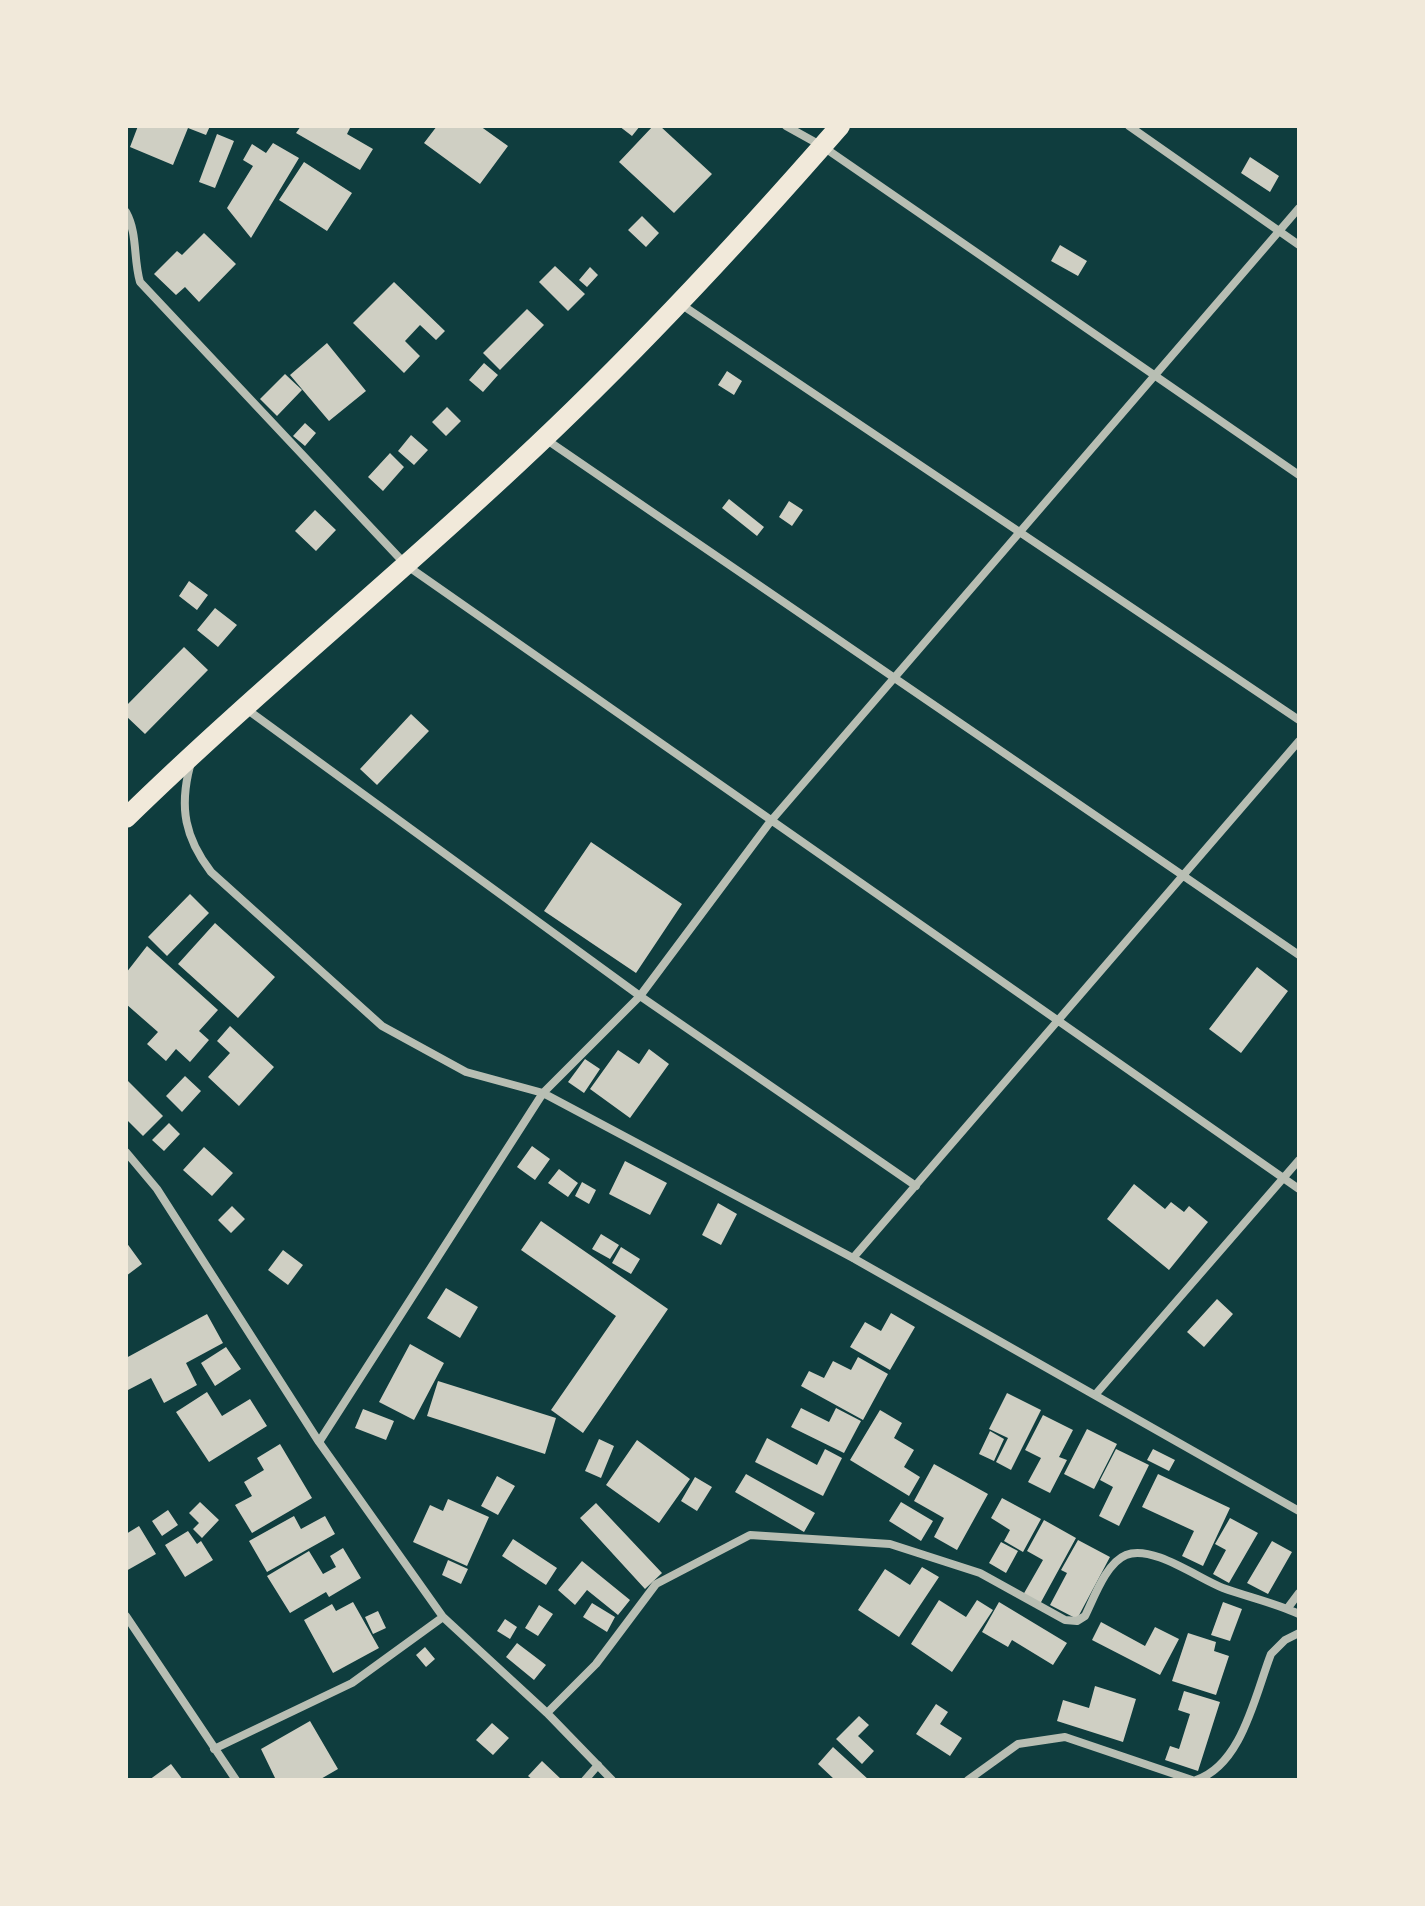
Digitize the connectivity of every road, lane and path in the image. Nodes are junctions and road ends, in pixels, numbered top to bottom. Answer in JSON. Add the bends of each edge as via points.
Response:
{"nodes":[{"id":1,"x":786,"y":126,"type":"edge"},
{"id":2,"x":840,"y":126,"type":"edge"},
{"id":3,"x":1129,"y":126,"type":"edge"},
{"id":4,"x":822,"y":146,"type":"junction"},
{"id":5,"x":1299,"y":208,"type":"edge"},
{"id":6,"x":126,"y":212,"type":"edge"},
{"id":7,"x":1279,"y":231,"type":"junction"},
{"id":8,"x":1299,"y":245,"type":"edge"},
{"id":9,"x":678,"y":303,"type":"junction"},
{"id":10,"x":1154,"y":377,"type":"junction"},
{"id":11,"x":544,"y":438,"type":"junction"},
{"id":12,"x":1299,"y":475,"type":"edge"},
{"id":13,"x":1018,"y":534,"type":"junction"},
{"id":14,"x":406,"y":565,"type":"junction"},
{"id":15,"x":893,"y":679,"type":"junction"},
{"id":16,"x":245,"y":707,"type":"junction"},
{"id":17,"x":1299,"y":720,"type":"edge"},
{"id":18,"x":1299,"y":741,"type":"edge"},
{"id":19,"x":193,"y":753,"type":"junction"},
{"id":20,"x":126,"y":818,"type":"edge"},
{"id":21,"x":770,"y":822,"type":"junction"},
{"id":22,"x":1183,"y":875,"type":"junction"},
{"id":23,"x":1299,"y":955,"type":"edge"},
{"id":24,"x":640,"y":996,"type":"junction"},
{"id":25,"x":1059,"y":1019,"type":"junction"},
{"id":26,"x":543,"y":1093,"type":"junction"},
{"id":27,"x":126,"y":1152,"type":"edge"},
{"id":28,"x":1299,"y":1160,"type":"edge"},
{"id":29,"x":1283,"y":1178,"type":"junction"},
{"id":30,"x":916,"y":1186,"type":"junction"},
{"id":31,"x":1299,"y":1189,"type":"edge"},
{"id":32,"x":853,"y":1258,"type":"junction"},
{"id":33,"x":1095,"y":1395,"type":"junction"},
{"id":34,"x":319,"y":1442,"type":"junction"},
{"id":35,"x":1299,"y":1511,"type":"edge"},
{"id":36,"x":1299,"y":1593,"type":"edge"},
{"id":37,"x":1287,"y":1609,"type":"junction"},
{"id":38,"x":1299,"y":1614,"type":"edge"},
{"id":39,"x":126,"y":1616,"type":"edge"},
{"id":40,"x":443,"y":1617,"type":"junction"},
{"id":41,"x":1299,"y":1633,"type":"edge"},
{"id":42,"x":547,"y":1713,"type":"junction"},
{"id":43,"x":214,"y":1749,"type":"junction"},
{"id":44,"x":598,"y":1765,"type":"junction"},
{"id":45,"x":1196,"y":1779,"type":"edge"},
{"id":46,"x":236,"y":1780,"type":"edge"},
{"id":47,"x":585,"y":1780,"type":"edge"},
{"id":48,"x":612,"y":1780,"type":"edge"},
{"id":49,"x":968,"y":1780,"type":"edge"},
{"id":50,"x":1213,"y":1780,"type":"edge"}],
"edges":[{"from":1,"to":4,"type":"street"},
{"from":2,"to":4,"type":"main road"},
{"from":3,"to":7,"type":"street"},
{"from":4,"to":9,"type":"main road"},
{"from":4,"to":10,"type":"street"},
{"from":5,"to":7,"type":"street"},
{"from":6,"to":14,"type":"street","via":[[135,231],[140,282]]},
{"from":7,"to":8,"type":"street"},
{"from":7,"to":10,"type":"street"},
{"from":9,"to":11,"type":"main road"},
{"from":9,"to":13,"type":"street"},
{"from":10,"to":12,"type":"street"},
{"from":10,"to":13,"type":"street"},
{"from":11,"to":14,"type":"main road"},
{"from":11,"to":15,"type":"street"},
{"from":13,"to":15,"type":"street"},
{"from":13,"to":17,"type":"street"},
{"from":14,"to":16,"type":"main road"},
{"from":14,"to":21,"type":"street"},
{"from":15,"to":21,"type":"street"},
{"from":15,"to":22,"type":"street"},
{"from":16,"to":19,"type":"main road"},
{"from":16,"to":24,"type":"street"},
{"from":18,"to":22,"type":"street"},
{"from":19,"to":20,"type":"main road"},
{"from":19,"to":26,"type":"street","via":[[184,820],[194,850],[211,872],[382,1026],[466,1072]]},
{"from":21,"to":24,"type":"street"},
{"from":21,"to":25,"type":"street"},
{"from":22,"to":23,"type":"street"},
{"from":22,"to":25,"type":"street"},
{"from":24,"to":26,"type":"street"},
{"from":24,"to":30,"type":"street"},
{"from":25,"to":29,"type":"street"},
{"from":25,"to":30,"type":"street"},
{"from":26,"to":32,"type":"street"},
{"from":26,"to":34,"type":"street"},
{"from":27,"to":34,"type":"street","via":[[157,1189]]},
{"from":28,"to":29,"type":"street"},
{"from":29,"to":31,"type":"street"},
{"from":29,"to":33,"type":"street"},
{"from":30,"to":32,"type":"street"},
{"from":32,"to":33,"type":"street"},
{"from":33,"to":35,"type":"street"},
{"from":34,"to":40,"type":"street"},
{"from":36,"to":37,"type":"street"},
{"from":37,"to":38,"type":"street"},
{"from":37,"to":42,"type":"street","via":[[1219,1587],[1174,1563],[1126,1554],[1112,1566],[1085,1616],[1065,1620],[980,1573],[890,1544],[750,1535],[656,1584],[596,1664]]},
{"from":39,"to":43,"type":"street"},
{"from":40,"to":42,"type":"street"},
{"from":40,"to":43,"type":"street","via":[[352,1683]]},
{"from":41,"to":45,"type":"street","via":[[1271,1654],[1226,1761]]},
{"from":42,"to":44,"type":"street"},
{"from":43,"to":46,"type":"street"},
{"from":44,"to":47,"type":"street"},
{"from":44,"to":48,"type":"street"},
{"from":45,"to":49,"type":"street","via":[[1084,1742],[1049,1737],[1018,1744]]},
{"from":45,"to":50,"type":"street"}]}
